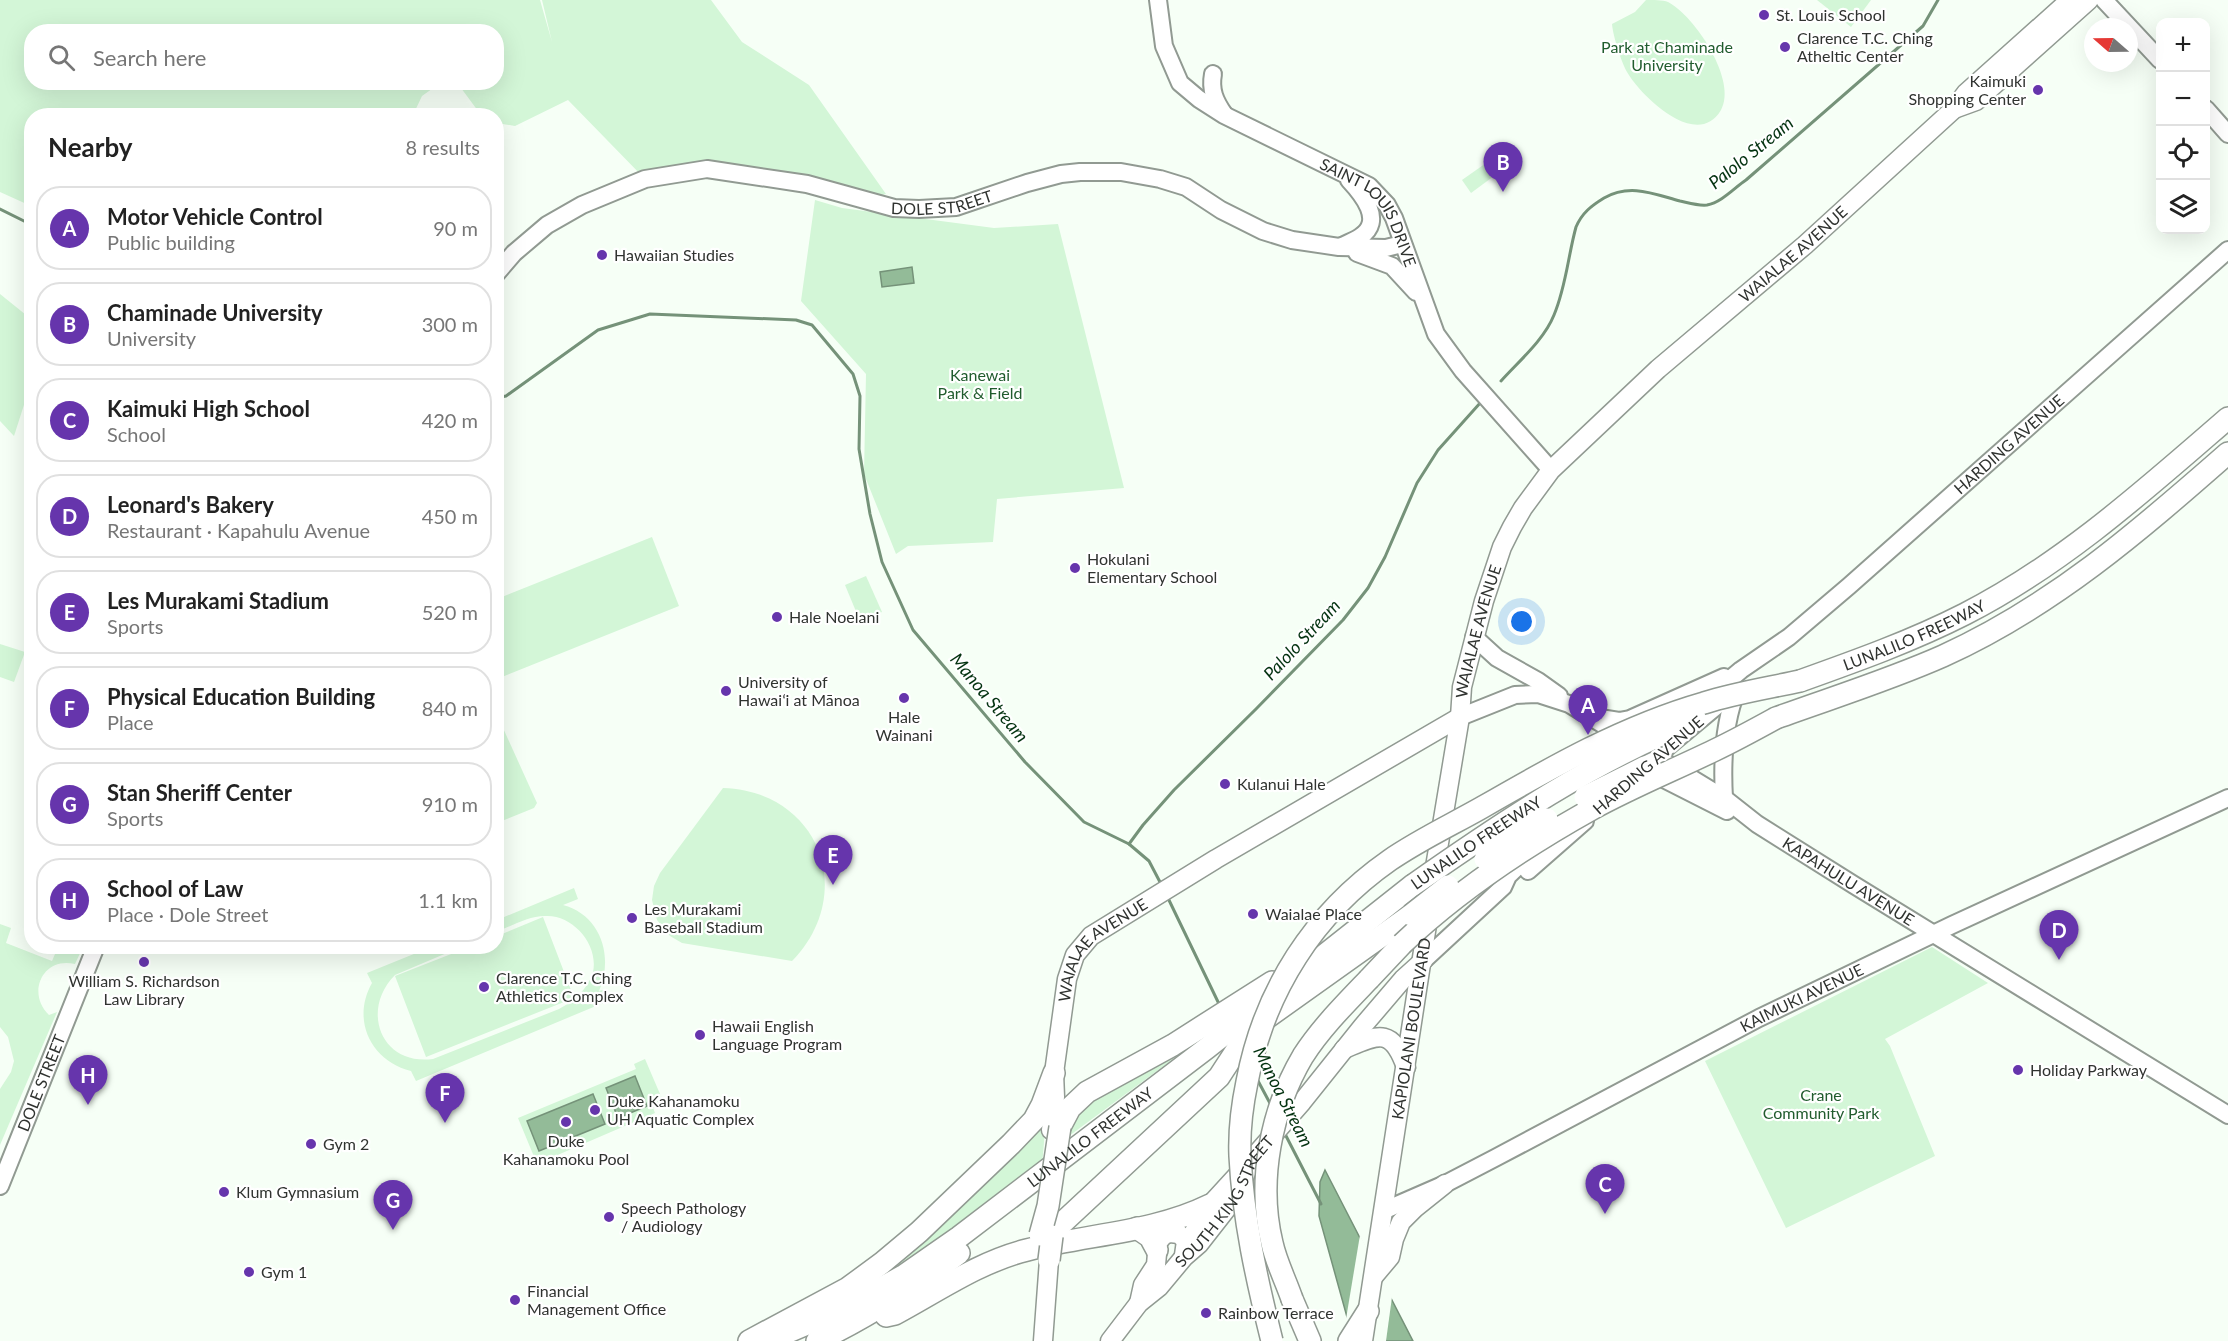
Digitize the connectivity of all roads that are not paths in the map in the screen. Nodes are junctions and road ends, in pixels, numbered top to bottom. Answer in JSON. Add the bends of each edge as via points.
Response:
{"nodes":[{"id":1,"x":1158,"y":0,"type":"edge"},
{"id":2,"x":2089,"y":0,"type":"edge"},
{"id":3,"x":2104,"y":0,"type":"edge"},
{"id":4,"x":2060,"y":4,"type":"edge"},
{"id":5,"x":2156,"y":56,"type":"edge"},
{"id":6,"x":1179,"y":80,"type":"junction"},
{"id":7,"x":1994,"y":86,"type":"junction"},
{"id":8,"x":1954,"y":109,"type":"junction"},
{"id":9,"x":2210,"y":114,"type":"edge"},
{"id":10,"x":1224,"y":115,"type":"junction"},
{"id":11,"x":2228,"y":134,"type":"edge"},
{"id":12,"x":1341,"y":171,"type":"junction"},
{"id":13,"x":1402,"y":244,"type":"junction"},
{"id":14,"x":1339,"y":247,"type":"junction"},
{"id":15,"x":2228,"y":250,"type":"edge"},
{"id":16,"x":504,"y":265,"type":"edge"},
{"id":17,"x":1422,"y":298,"type":"junction"},
{"id":18,"x":2228,"y":407,"type":"edge"},
{"id":19,"x":2228,"y":418,"type":"edge"},
{"id":20,"x":2228,"y":453,"type":"edge"},
{"id":21,"x":2228,"y":458,"type":"edge"},
{"id":22,"x":1551,"y":471,"type":"junction"},
{"id":23,"x":2200,"y":478,"type":"junction"},
{"id":24,"x":2151,"y":484,"type":"junction"},
{"id":25,"x":1474,"y":637,"type":"junction"},
{"id":26,"x":1789,"y":637,"type":"junction"},
{"id":27,"x":1741,"y":670,"type":"junction"},
{"id":28,"x":1800,"y":681,"type":"junction"},
{"id":29,"x":1738,"y":688,"type":"junction"},
{"id":30,"x":1569,"y":704,"type":"junction"},
{"id":31,"x":1589,"y":715,"type":"junction"},
{"id":32,"x":1460,"y":717,"type":"junction"},
{"id":33,"x":1776,"y":718,"type":"junction"},
{"id":34,"x":1652,"y":761,"type":"junction"},
{"id":35,"x":1724,"y":798,"type":"junction"},
{"id":36,"x":2228,"y":798,"type":"edge"},
{"id":37,"x":1756,"y":824,"type":"junction"},
{"id":38,"x":1423,"y":883,"type":"junction"},
{"id":39,"x":1502,"y":888,"type":"junction"},
{"id":40,"x":1933,"y":934,"type":"junction"},
{"id":41,"x":93,"y":954,"type":"edge"},
{"id":42,"x":1423,"y":961,"type":"junction"},
{"id":43,"x":1248,"y":1014,"type":"junction"},
{"id":44,"x":1342,"y":1050,"type":"junction"},
{"id":45,"x":1206,"y":1054,"type":"junction"},
{"id":46,"x":1406,"y":1067,"type":"junction"},
{"id":47,"x":1054,"y":1073,"type":"junction"},
{"id":48,"x":2228,"y":1114,"type":"edge"},
{"id":49,"x":1055,"y":1128,"type":"junction"},
{"id":50,"x":1256,"y":1155,"type":"junction"},
{"id":51,"x":1445,"y":1184,"type":"junction"},
{"id":52,"x":0,"y":1186,"type":"edge"},
{"id":53,"x":1210,"y":1205,"type":"junction"},
{"id":54,"x":1383,"y":1211,"type":"junction"},
{"id":55,"x":1137,"y":1228,"type":"junction"},
{"id":56,"x":1046,"y":1236,"type":"junction"},
{"id":57,"x":1157,"y":1250,"type":"junction"},
{"id":58,"x":1184,"y":1257,"type":"junction"},
{"id":59,"x":1045,"y":1261,"type":"joint"},
{"id":60,"x":1376,"y":1269,"type":"junction"},
{"id":61,"x":1139,"y":1303,"type":"junction"},
{"id":62,"x":1368,"y":1311,"type":"joint"},
{"id":63,"x":856,"y":1323,"type":"junction"},
{"id":64,"x":1310,"y":1338,"type":"edge"},
{"id":65,"x":1356,"y":1338,"type":"edge"},
{"id":66,"x":1035,"y":1339,"type":"edge"},
{"id":67,"x":749,"y":1341,"type":"edge"},
{"id":68,"x":767,"y":1341,"type":"edge"},
{"id":69,"x":817,"y":1341,"type":"edge"},
{"id":70,"x":1110,"y":1341,"type":"edge"},
{"id":71,"x":1272,"y":1341,"type":"edge"}],
"edges":[{"from":1,"to":6,"type":"street","name":"SAINT LOUIS DRIVE","via":[[1164,46]]},
{"from":2,"to":7,"type":"main road","name":"WAIALAE AVENUE"},
{"from":3,"to":5,"type":"street"},
{"from":4,"to":7,"type":"street","via":[[2053,23],[2007,64]]},
{"from":4,"to":8,"type":"main road","name":"WAIALAE AVENUE"},
{"from":6,"to":10,"type":"street","name":"SAINT LOUIS DRIVE"},
{"from":6,"to":10,"type":"street","via":[[1192,82],[1213,74],[1214,98]]},
{"from":7,"to":8,"type":"main road","name":"WAIALAE AVENUE","via":[[1972,104]]},
{"from":8,"to":22,"type":"main road","name":"WAIALAE AVENUE","via":[[1805,245],[1667,361]]},
{"from":9,"to":11,"type":"street"},
{"from":10,"to":12,"type":"street","name":"SAINT LOUIS DRIVE"},
{"from":12,"to":13,"type":"street","name":"SAINT LOUIS DRIVE","via":[[1369,186],[1387,204]]},
{"from":12,"to":14,"type":"street","via":[[1368,202],[1371,213],[1365,233]]},
{"from":13,"to":14,"type":"street","name":"DOLE STREET","via":[[1386,248]]},
{"from":13,"to":17,"type":"street","name":"SAINT LOUIS DRIVE"},
{"from":14,"to":16,"type":"street","name":"DOLE STREET","via":[[1263,231],[1186,187],[1121,172],[1061,174],[956,207],[894,208],[807,184],[707,169],[645,179],[582,205],[547,225]]},
{"from":14,"to":17,"type":"street","via":[[1392,266]]},
{"from":15,"to":26,"type":"street","name":"HARDING AVENUE"},
{"from":17,"to":22,"type":"street","name":"SAINT LOUIS DRIVE","via":[[1444,347]]},
{"from":18,"to":24,"type":"highway"},
{"from":19,"to":24,"type":"highway","name":"LUNALILO FREEWAY"},
{"from":20,"to":23,"type":"highway","name":"LUNALILO FREEWAY"},
{"from":21,"to":23,"type":"highway"},
{"from":22,"to":25,"type":"main road","name":"WAIALAE AVENUE","via":[[1507,537]]},
{"from":23,"to":33,"type":"highway","name":"LUNALILO FREEWAY","via":[[2100,562],[2025,612],[1943,656]]},
{"from":24,"to":28,"type":"highway","name":"LUNALILO FREEWAY","via":[[2096,530],[1989,601],[1905,642]]},
{"from":25,"to":30,"type":"street","via":[[1497,658]]},
{"from":25,"to":32,"type":"main road","name":"WAIALAE AVENUE","via":[[1462,687]]},
{"from":26,"to":27,"type":"street","name":"HARDING AVENUE"},
{"from":26,"to":29,"type":"street","name":"HARDING AVENUE"},
{"from":27,"to":31,"type":"street","via":[[1630,718],[1619,721]]},
{"from":27,"to":34,"type":"street","name":"HARDING AVENUE"},
{"from":28,"to":38,"type":"highway","name":"LUNALILO FREEWAY","bridge":true,"via":[[1671,730],[1605,761],[1513,816]]},
{"from":28,"to":71,"type":"highway","bridge":true,"via":[[1703,703],[1616,735],[1554,766],[1391,859],[1317,927],[1290,963],[1265,1014],[1242,1105],[1243,1190]]},
{"from":29,"to":34,"type":"street","name":"HARDING AVENUE"},
{"from":29,"to":35,"type":"street","via":[[1729,714],[1722,774]]},
{"from":30,"to":31,"type":"street","name":"KAPAHULU AVENUE"},
{"from":30,"to":32,"type":"street","name":"KAPAHULU AVENUE","via":[[1538,694],[1515,694]]},
{"from":31,"to":34,"type":"street","name":"KAPAHULU AVENUE"},
{"from":32,"to":38,"type":"main road","name":"KAPIOLANI BOULEVARD"},
{"from":32,"to":47,"type":"main road","name":"WAIALAE AVENUE","via":[[1099,930],[1075,955],[1067,978]]},
{"from":33,"to":43,"type":"highway","name":"LUNALILO FREEWAY","bridge":true,"via":[[1645,767],[1589,795],[1516,837],[1411,915]]},
{"from":33,"to":64,"type":"highway","bridge":true,"via":[[1593,808],[1488,873],[1402,944],[1304,1055],[1284,1097],[1270,1144],[1266,1200],[1272,1245]]},
{"from":34,"to":35,"type":"street","name":"KAPAHULU AVENUE"},
{"from":34,"to":37,"type":"street","via":[[1703,800]]},
{"from":34,"to":39,"type":"street","name":"HARDING AVENUE","via":[[1508,876]]},
{"from":34,"to":39,"type":"street","name":"HARDING AVENUE","via":[[1510,887]]},
{"from":35,"to":37,"type":"street","name":"KAPAHULU AVENUE"},
{"from":36,"to":40,"type":"street","name":"KAIMUKI AVENUE"},
{"from":37,"to":40,"type":"street","name":"KAPAHULU AVENUE"},
{"from":38,"to":39,"type":"street","via":[[1474,896]]},
{"from":38,"to":42,"type":"main road","name":"KAPIOLANI BOULEVARD"},
{"from":38,"to":43,"type":"highway","name":"LUNALILO FREEWAY","via":[[1339,942]]},
{"from":39,"to":42,"type":"street","name":"HARDING AVENUE"},
{"from":40,"to":48,"type":"street","name":"KAPAHULU AVENUE"},
{"from":40,"to":51,"type":"street","name":"KAIMUKI AVENUE","via":[[1759,1018]]},
{"from":41,"to":52,"type":"street","name":"DOLE STREET"},
{"from":42,"to":44,"type":"main road","name":"SOUTH KING STREET"},
{"from":42,"to":46,"type":"main road","name":"KAPIOLANI BOULEVARD"},
{"from":43,"to":45,"type":"highway","name":"LUNALILO FREEWAY"},
{"from":43,"to":49,"type":"highway","via":[[1173,1045],[1087,1092]]},
{"from":43,"to":56,"type":"highway","via":[[1219,1077]]},
{"from":44,"to":46,"type":"main road","via":[[1383,1038],[1399,1049]]},
{"from":44,"to":50,"type":"main road","name":"SOUTH KING STREET","bridge":true},
{"from":45,"to":63,"type":"highway","name":"LUNALILO FREEWAY","via":[[919,1283]]},
{"from":45,"to":68,"type":"highway","name":"LUNALILO FREEWAY","via":[[903,1276],[849,1306]]},
{"from":46,"to":54,"type":"main road","name":"KAPIOLANI BOULEVARD"},
{"from":47,"to":49,"type":"main road","name":"WAIALAE AVENUE"},
{"from":47,"to":67,"type":"highway","via":[[1034,1120],[919,1232],[848,1288]]},
{"from":49,"to":56,"type":"highway","bridge":true},
{"from":50,"to":53,"type":"main road"},
{"from":50,"to":58,"type":"main road","name":"SOUTH KING STREET","via":[[1236,1198]]},
{"from":51,"to":54,"type":"street","name":"KAIMUKI AVENUE"},
{"from":51,"to":60,"type":"main road","via":[[1401,1222],[1390,1257]]},
{"from":53,"to":55,"type":"highway","via":[[1190,1215]]},
{"from":53,"to":58,"type":"main road","via":[[1199,1220]]},
{"from":54,"to":60,"type":"main road","name":"KAPIOLANI BOULEVARD"},
{"from":55,"to":57,"type":"highway","via":[[1150,1237]]},
{"from":55,"to":63,"type":"highway","via":[[994,1260],[895,1314]]},
{"from":56,"to":59,"type":"highway","bridge":true},
{"from":57,"to":58,"type":"main road","via":[[1164,1235],[1176,1233],[1186,1241]]},
{"from":57,"to":61,"type":"main road","name":"SOUTH KING STREET","via":[[1156,1265],[1143,1285]]},
{"from":58,"to":61,"type":"main road","name":"SOUTH KING STREET","via":[[1159,1287]]},
{"from":59,"to":66,"type":"main road"},
{"from":60,"to":62,"type":"main road","name":"KAPIOLANI BOULEVARD"},
{"from":61,"to":70,"type":"main road","name":"SOUTH KING STREET"},
{"from":62,"to":65,"type":"highway"},
{"from":63,"to":69,"type":"highway","name":"LUNALILO FREEWAY"}]}
